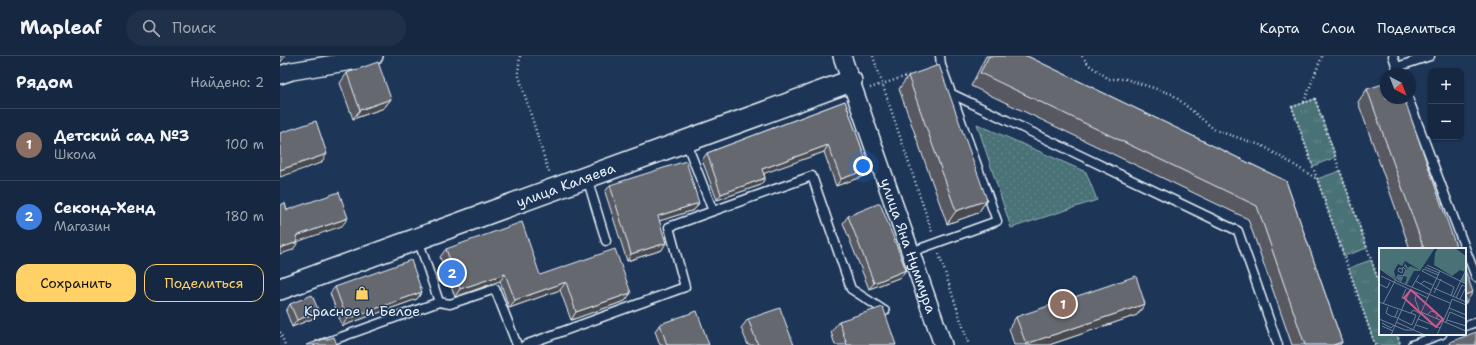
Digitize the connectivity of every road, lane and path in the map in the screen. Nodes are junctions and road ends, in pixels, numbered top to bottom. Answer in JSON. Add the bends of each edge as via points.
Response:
{"nodes":[{"id":1,"x":374,"y":56,"type":"edge"},
{"id":2,"x":520,"y":56,"type":"edge"},
{"id":3,"x":842,"y":56,"type":"edge"},
{"id":4,"x":873,"y":56,"type":"edge"},
{"id":5,"x":940,"y":56,"type":"edge"},
{"id":6,"x":1082,"y":56,"type":"edge"},
{"id":7,"x":1322,"y":56,"type":"edge"},
{"id":8,"x":1393,"y":56,"type":"edge"},
{"id":9,"x":1430,"y":56,"type":"edge"},
{"id":10,"x":1397,"y":68,"type":"edge"},
{"id":11,"x":1404,"y":68,"type":"edge"},
{"id":12,"x":912,"y":74,"type":"edge"},
{"id":13,"x":280,"y":75,"type":"edge"},
{"id":14,"x":882,"y":84,"type":"junction"},
{"id":15,"x":853,"y":87,"type":"junction"},
{"id":16,"x":952,"y":94,"type":"junction"},
{"id":17,"x":1304,"y":103,"type":"junction"},
{"id":18,"x":1410,"y":104,"type":"edge"},
{"id":19,"x":686,"y":141,"type":"junction"},
{"id":20,"x":586,"y":177,"type":"junction"},
{"id":21,"x":551,"y":178,"type":"dead end"},
{"id":22,"x":1318,"y":179,"type":"junction"},
{"id":23,"x":713,"y":211,"type":"junction"},
{"id":24,"x":418,"y":239,"type":"junction"},
{"id":25,"x":606,"y":241,"type":"dead end"},
{"id":26,"x":935,"y":243,"type":"junction"},
{"id":27,"x":1465,"y":248,"type":"edge"},
{"id":28,"x":1466,"y":251,"type":"edge"},
{"id":29,"x":911,"y":252,"type":"junction"},
{"id":30,"x":1476,"y":277,"type":"edge"},
{"id":31,"x":1379,"y":282,"type":"edge"},
{"id":32,"x":280,"y":289,"type":"edge"},
{"id":33,"x":439,"y":302,"type":"junction"},
{"id":34,"x":885,"y":311,"type":"edge"},
{"id":35,"x":1476,"y":322,"type":"edge"},
{"id":36,"x":1466,"y":326,"type":"edge"},
{"id":37,"x":280,"y":332,"type":"edge"},
{"id":38,"x":1397,"y":335,"type":"edge"},
{"id":39,"x":1439,"y":335,"type":"edge"},
{"id":40,"x":338,"y":342,"type":"edge"},
{"id":41,"x":285,"y":345,"type":"edge"},
{"id":42,"x":319,"y":345,"type":"edge"},
{"id":43,"x":517,"y":345,"type":"edge"},
{"id":44,"x":525,"y":345,"type":"edge"},
{"id":45,"x":943,"y":345,"type":"edge"},
{"id":46,"x":969,"y":345,"type":"edge"},
{"id":47,"x":1278,"y":345,"type":"edge"},
{"id":48,"x":1375,"y":345,"type":"edge"},
{"id":49,"x":1401,"y":345,"type":"edge"},
{"id":50,"x":1412,"y":345,"type":"edge"}],
"edges":[{"from":1,"to":13,"type":"street","via":[[292,70]]},
{"from":2,"to":21,"type":"path","via":[[518,73]]},
{"from":3,"to":15,"type":"street","name":"улица Яна Нуммура"},
{"from":4,"to":14,"type":"path"},
{"from":5,"to":16,"type":"lane"},
{"from":6,"to":22,"type":"path","via":[[1089,65],[1109,78],[1126,79],[1172,94],[1215,130],[1263,146]]},
{"from":7,"to":17,"type":"path"},
{"from":8,"to":10,"type":"lane"},
{"from":9,"to":11,"type":"lane"},
{"from":12,"to":14,"type":"path"},
{"from":14,"to":15,"type":"path"},
{"from":14,"to":26,"type":"path"},
{"from":15,"to":19,"type":"street","name":"улица Каляева"},
{"from":15,"to":29,"type":"street","name":"улица Яна Нуммура"},
{"from":16,"to":26,"type":"lane","via":[[997,221]]},
{"from":16,"to":47,"type":"lane","via":[[1238,231]]},
{"from":17,"to":22,"type":"path","via":[[1292,107]]},
{"from":17,"to":31,"type":"path","via":[[1315,99]]},
{"from":18,"to":27,"type":"lane"},
{"from":19,"to":20,"type":"street","name":"улица Каляева"},
{"from":19,"to":23,"type":"lane"},
{"from":20,"to":24,"type":"street","name":"улица Каляева"},
{"from":20,"to":25,"type":"lane"},
{"from":22,"to":48,"type":"path"},
{"from":23,"to":34,"type":"lane","via":[[812,176],[851,289]]},
{"from":23,"to":44,"type":"lane","via":[[669,227],[685,287]]},
{"from":24,"to":32,"type":"street","name":"улица Каляева"},
{"from":24,"to":33,"type":"lane"},
{"from":26,"to":29,"type":"lane"},
{"from":26,"to":46,"type":"path"},
{"from":28,"to":30,"type":"lane"},
{"from":29,"to":45,"type":"street","name":"улица Яна Нуммура"},
{"from":33,"to":40,"type":"lane"},
{"from":33,"to":43,"type":"lane","via":[[450,304],[496,289]]},
{"from":35,"to":36,"type":"lane"},
{"from":37,"to":41,"type":"path"},
{"from":38,"to":49,"type":"path"},
{"from":39,"to":50,"type":"lane"},
{"from":40,"to":42,"type":"lane"}]}
